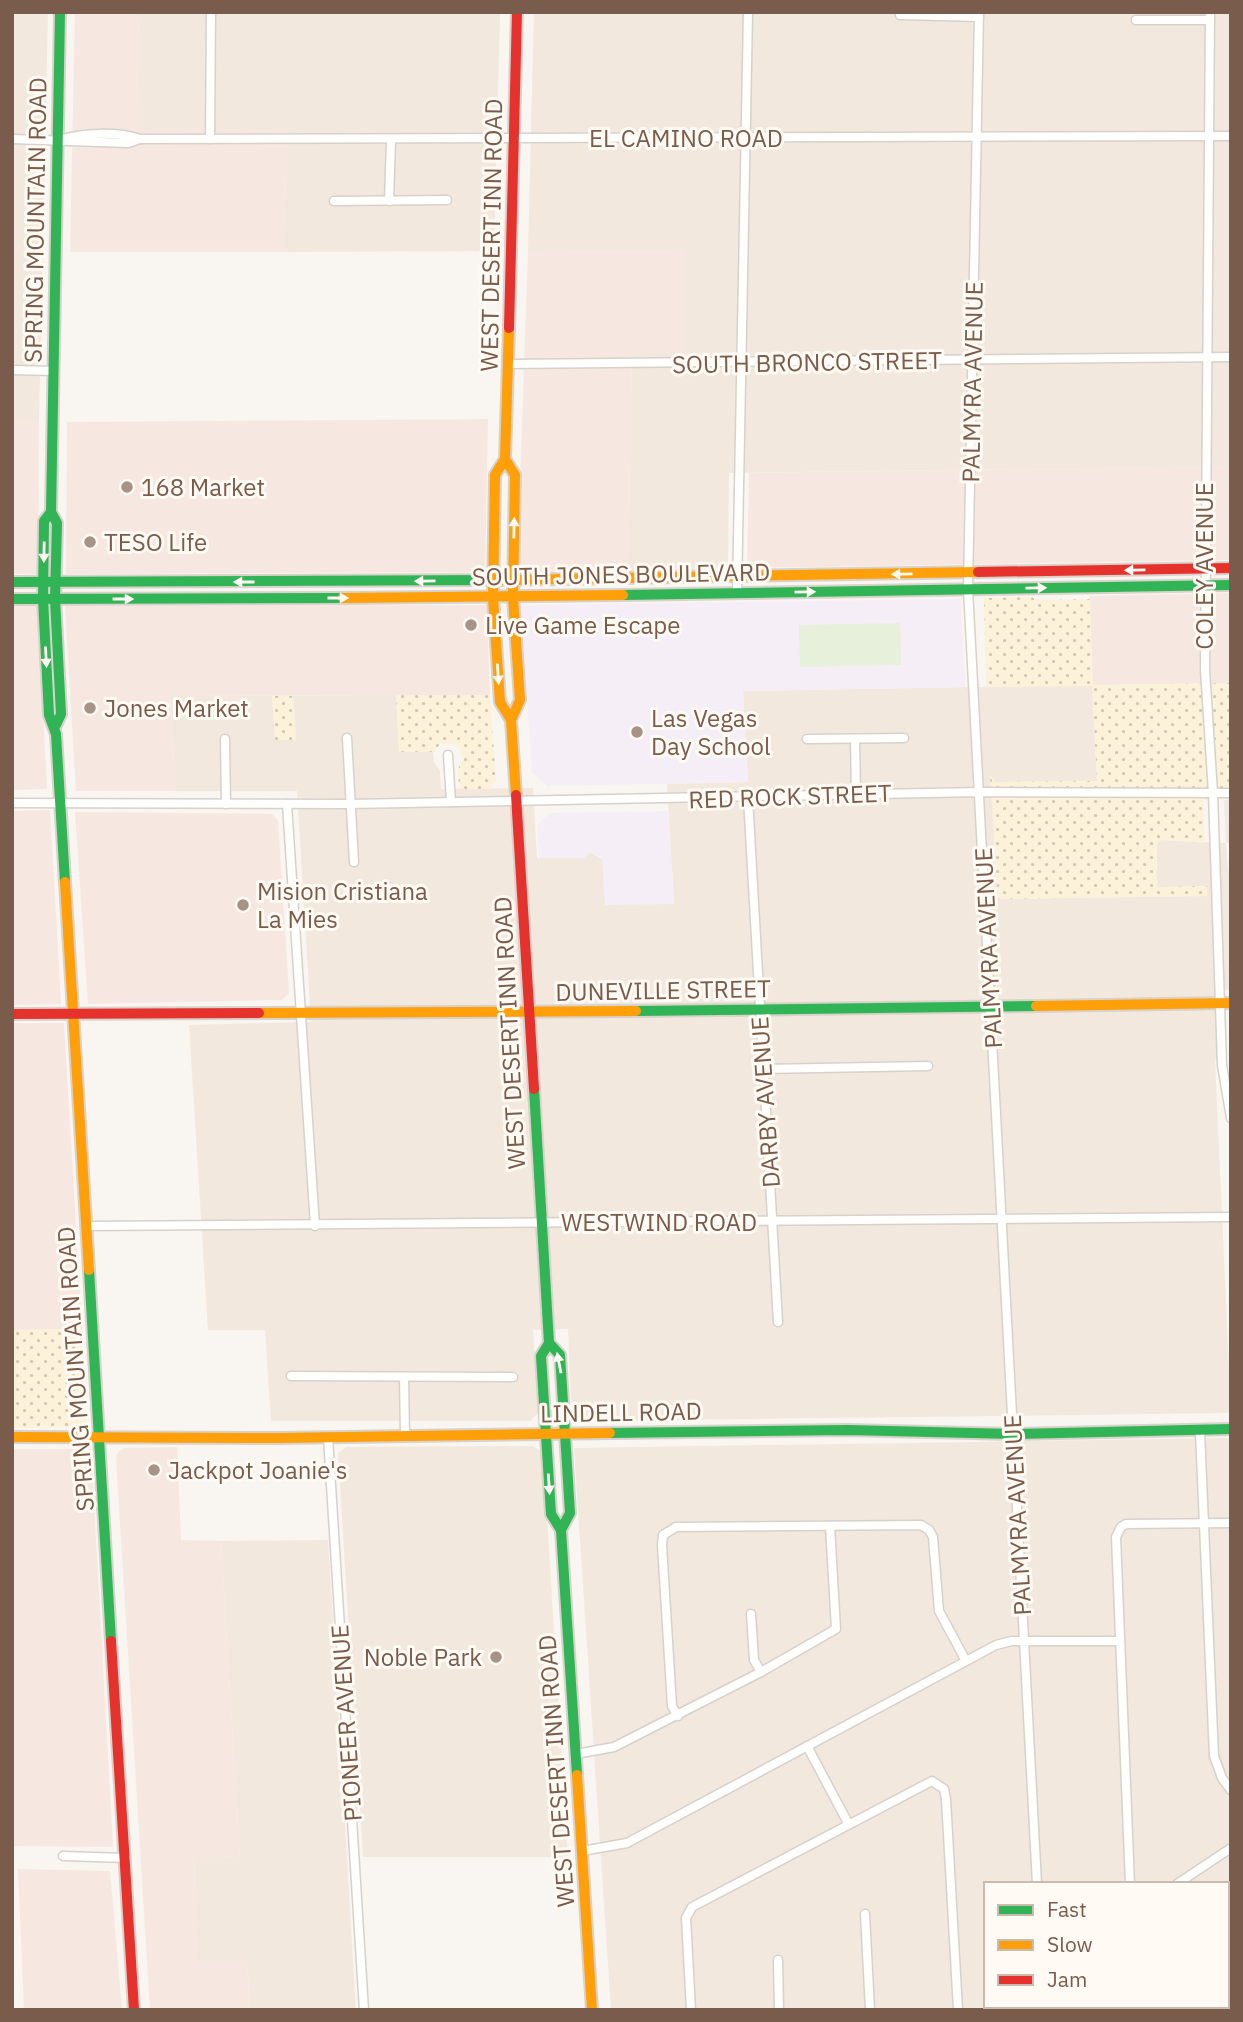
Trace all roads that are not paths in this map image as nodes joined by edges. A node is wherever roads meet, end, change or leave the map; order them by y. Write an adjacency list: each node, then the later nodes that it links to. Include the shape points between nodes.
1 (60, 12): 16 (main road, SPRING MOUNTAIN ROAD)
2 (211, 12): 15 (street)
3 (517, 12): 11 (main road, WEST DESERT INN ROAD)
4 (748, 12): 12 (street)
5 (900, 15): 6 (street)
6 (979, 15): 13 (street, PALMYRA AVENUE)
7 (1210, 16): 8 (street); 9 (street, COLEY AVENUE)
8 (1136, 20)
9 (1208, 136): 10 (street, EL CAMINO ROAD); 13 (street, EL CAMINO ROAD); 21 (street, COLEY AVENUE)
10 (1231, 136)
11 (514, 137): 12 (street, EL CAMINO ROAD); 17 (street, EL CAMINO ROAD); 24 (main road, WEST DESERT INN ROAD)
12 (746, 138): 13 (street, EL CAMINO ROAD); 25 (street)
13 (977, 138): 23 (street, PALMYRA AVENUE)
14 (12, 139): 16 (street, EL CAMINO ROAD)
15 (210, 139): 16 (street, EL CAMINO ROAD, via 76,135); 17 (street, EL CAMINO ROAD)
16 (58, 140): 27 (main road, SPRING MOUNTAIN ROAD)
17 (391, 141): 20 (street)
18 (447, 200): 20 (street)
19 (334, 201): 20 (street)
20 (389, 201)
21 (1205, 357): 22 (street, SOUTH BRONCO STREET); 23 (street, SOUTH BRONCO STREET); 31 (street, COLEY AVENUE)
22 (1231, 357)
23 (971, 360): 25 (street, SOUTH BRONCO STREET); 32 (street, PALMYRA AVENUE)
24 (508, 363): 25 (street, SOUTH BRONCO STREET); 28 (main road, WEST DESERT INN ROAD)
25 (740, 363): 33 (street)
26 (12, 370): 27 (street)
27 (54, 371): 29 (main road, SPRING MOUNTAIN ROAD)
28 (505, 459): 34 (main road, WEST DESERT INN ROAD, via 495,475); 35 (main road, WEST DESERT INN ROAD, one-way to 28, via 515,475)
29 (51, 512): 37 (main road, SPRING MOUNTAIN ROAD, one-way to 37, via 44,521); 38 (main road, SPRING MOUNTAIN ROAD, via 57,523)
30 (1231, 568): 31 (main road, SOUTH JONES BOULEVARD)
31 (1203, 569): 32 (main road, SOUTH JONES BOULEVARD, one-way to 32); 41 (street, COLEY AVENUE)
32 (970, 573): 33 (main road, SOUTH JONES BOULEVARD, one-way to 33); 42 (street, PALMYRA AVENUE)
33 (737, 577): 35 (main road, SOUTH JONES BOULEVARD); 43 (street)
34 (493, 580): 35 (main road, SOUTH JONES BOULEVARD); 39 (main road, SOUTH JONES BOULEVARD, one-way to 39); 44 (main road, WEST DESERT INN ROAD)
35 (513, 580): 45 (main road, WEST DESERT INN ROAD)
36 (12, 582): 37 (main road, SOUTH JONES BOULEVARD)
37 (43, 582): 38 (main road, SOUTH JONES BOULEVARD); 48 (main road, SPRING MOUNTAIN ROAD)
38 (56, 582): 39 (main road, SOUTH JONES BOULEVARD, one-way to 38); 48 (main road, SPRING MOUNTAIN ROAD)
39 (279, 582): 47 (main road)
40 (1231, 584): 41 (main road, SOUTH JONES BOULEVARD)
41 (1203, 585): 42 (main road, SOUTH JONES BOULEVARD, one-way to 41); 57 (street, COLEY AVENUE)
42 (968, 589): 43 (main road, SOUTH JONES BOULEVARD, one-way to 42); 56 (street, PALMYRA AVENUE)
43 (737, 593): 45 (main road, SOUTH JONES BOULEVARD)
44 (493, 597): 45 (main road, SOUTH JONES BOULEVARD); 47 (main road, SOUTH JONES BOULEVARD, one-way to 44); 49 (main road, WEST DESERT INN ROAD, one-way to 49, via 500,702)
45 (513, 597): 49 (main road, WEST DESERT INN ROAD, via 520,700)
46 (12, 598): 48 (main road, SOUTH JONES BOULEVARD)
47 (285, 598): 48 (main road, SOUTH JONES BOULEVARD, one-way to 47)
48 (49, 599): 62 (main road, SPRING MOUNTAIN ROAD, via 61,714 55,725)
49 (511, 720): 61 (main road, WEST DESERT INN ROAD)
50 (347, 738): 67 (street)
51 (904, 738): 54 (street)
52 (225, 739): 65 (street)
53 (807, 739): 54 (street)
54 (855, 739): 59 (street)
55 (448, 755): 63 (street)
56 (979, 792): 57 (street, RED ROCK STREET); 59 (street, RED ROCK STREET); 70 (street, PALMYRA AVENUE)
57 (1213, 793): 58 (street, RED ROCK STREET); 69 (street, COLEY AVENUE)
58 (1231, 793)
59 (856, 794): 60 (street, RED ROCK STREET)
60 (748, 798): 61 (street, RED ROCK STREET); 71 (street, DARBY AVENUE)
61 (517, 801): 63 (street, RED ROCK STREET); 73 (main road, WEST DESERT INN ROAD)
62 (60, 802): 64 (street, RED ROCK STREET); 65 (street, RED ROCK STREET); 75 (main road, SPRING MOUNTAIN ROAD)
63 (451, 802): 67 (street, RED ROCK STREET)
64 (12, 803)
65 (226, 804): 66 (street, RED ROCK STREET)
66 (287, 804): 67 (street, RED ROCK STREET); 72 (street)
67 (350, 804): 68 (street)
68 (354, 862)
69 (1225, 1003): 70 (main road, DUNEVILLE STREET); 78 (street, COLEY AVENUE, via 1222,1065)
70 (992, 1006): 71 (main road, DUNEVILLE STREET); 80 (street, PALMYRA AVENUE)
71 (759, 1010): 73 (main road, DUNEVILLE STREET); 77 (street, DARBY AVENUE)
72 (302, 1012): 73 (main road, DUNEVILLE STREET); 75 (main road, DUNEVILLE STREET); 84 (street)
73 (529, 1012): 81 (main road, WEST DESERT INN ROAD)
74 (12, 1014): 75 (main road, DUNEVILLE STREET)
75 (74, 1014): 83 (main road, SPRING MOUNTAIN ROAD)
76 (928, 1066): 77 (street)
77 (763, 1069): 82 (street, DARBY AVENUE)
78 (1231, 1118)
79 (1231, 1217): 80 (street, WESTWIND ROAD)
80 (1003, 1218): 82 (street, WESTWIND ROAD); 93 (street, PALMYRA AVENUE)
81 (542, 1223): 82 (street, WESTWIND ROAD); 84 (street, WESTWIND ROAD); 86 (main road, WEST DESERT INN ROAD)
82 (774, 1223): 85 (street, DARBY AVENUE)
83 (87, 1226): 84 (street, WESTWIND ROAD); 96 (main road, SPRING MOUNTAIN ROAD)
84 (315, 1226)
85 (778, 1322)
86 (549, 1343): 92 (main road, WEST DESERT INN ROAD, one-way to 86, via 560,1355); 94 (main road, WEST DESERT INN ROAD, via 541,1356)
87 (291, 1376): 88 (street)
88 (404, 1377): 89 (street); 98 (street)
89 (513, 1377)
90 (1231, 1429): 91 (main road, LINDELL ROAD)
91 (1200, 1432): 93 (main road, LINDELL ROAD); 100 (street)
92 (565, 1434): 93 (main road, LINDELL ROAD, via 848,1430); 94 (main road, LINDELL ROAD); 102 (main road, WEST DESERT INN ROAD, via 570,1513)
93 (1013, 1434): 104 (street, PALMYRA AVENUE)
94 (546, 1435): 98 (main road, LINDELL ROAD); 102 (main road, WEST DESERT INN ROAD, one-way to 102, via 551,1514)
95 (12, 1437): 96 (main road, LINDELL ROAD)
96 (100, 1437): 97 (main road, LINDELL ROAD); 116 (main road, SPRING MOUNTAIN ROAD)
97 (328, 1437): 98 (main road, LINDELL ROAD); 123 (street, PIONEER AVENUE)
98 (405, 1437)
99 (1231, 1522): 100 (street)
100 (1204, 1523): 105 (street, via 1121,1527 1116,1538); 111 (street, via 1214,1756)
101 (830, 1526): 106 (street, via 921,1525 929,1530 939,1611); 107 (street, via 836,1629); 108 (street, via 676,1527 666,1532 662,1545 672,1706)
102 (561, 1530): 110 (main road, WEST DESERT INN ROAD)
103 (751, 1614): 107 (street, via 754,1660)
104 (1024, 1641): 105 (street); 106 (street, via 996,1645); 117 (street, PALMYRA AVENUE)
105 (1120, 1641): 118 (street)
106 (966, 1661): 109 (street)
107 (761, 1672): 108 (street)
108 (678, 1716): 110 (street, via 614,1747)
109 (807, 1746): 112 (street); 114 (street, via 627,1843)
110 (576, 1754): 114 (main road, WEST DESERT INN ROAD)
111 (1231, 1790)
112 (848, 1823): 125 (street, via 688,1912); 128 (street, via 922,1784 939,1784 946,1799)
113 (1231, 1849): 119 (street)
114 (582, 1851): 124 (main road, WEST DESERT INN ROAD)
115 (62, 1856): 116 (street)
116 (126, 1858): 122 (main road, SPRING MOUNTAIN ROAD)
117 (1037, 1882)
118 (1130, 1882)
119 (1180, 1882)
120 (865, 1914): 127 (street)
121 (778, 1960): 126 (street)
122 (134, 2010)
123 (364, 2010)
124 (592, 2010)
125 (691, 2010)
126 (779, 2010)
127 (870, 2010)
128 (958, 2010)

